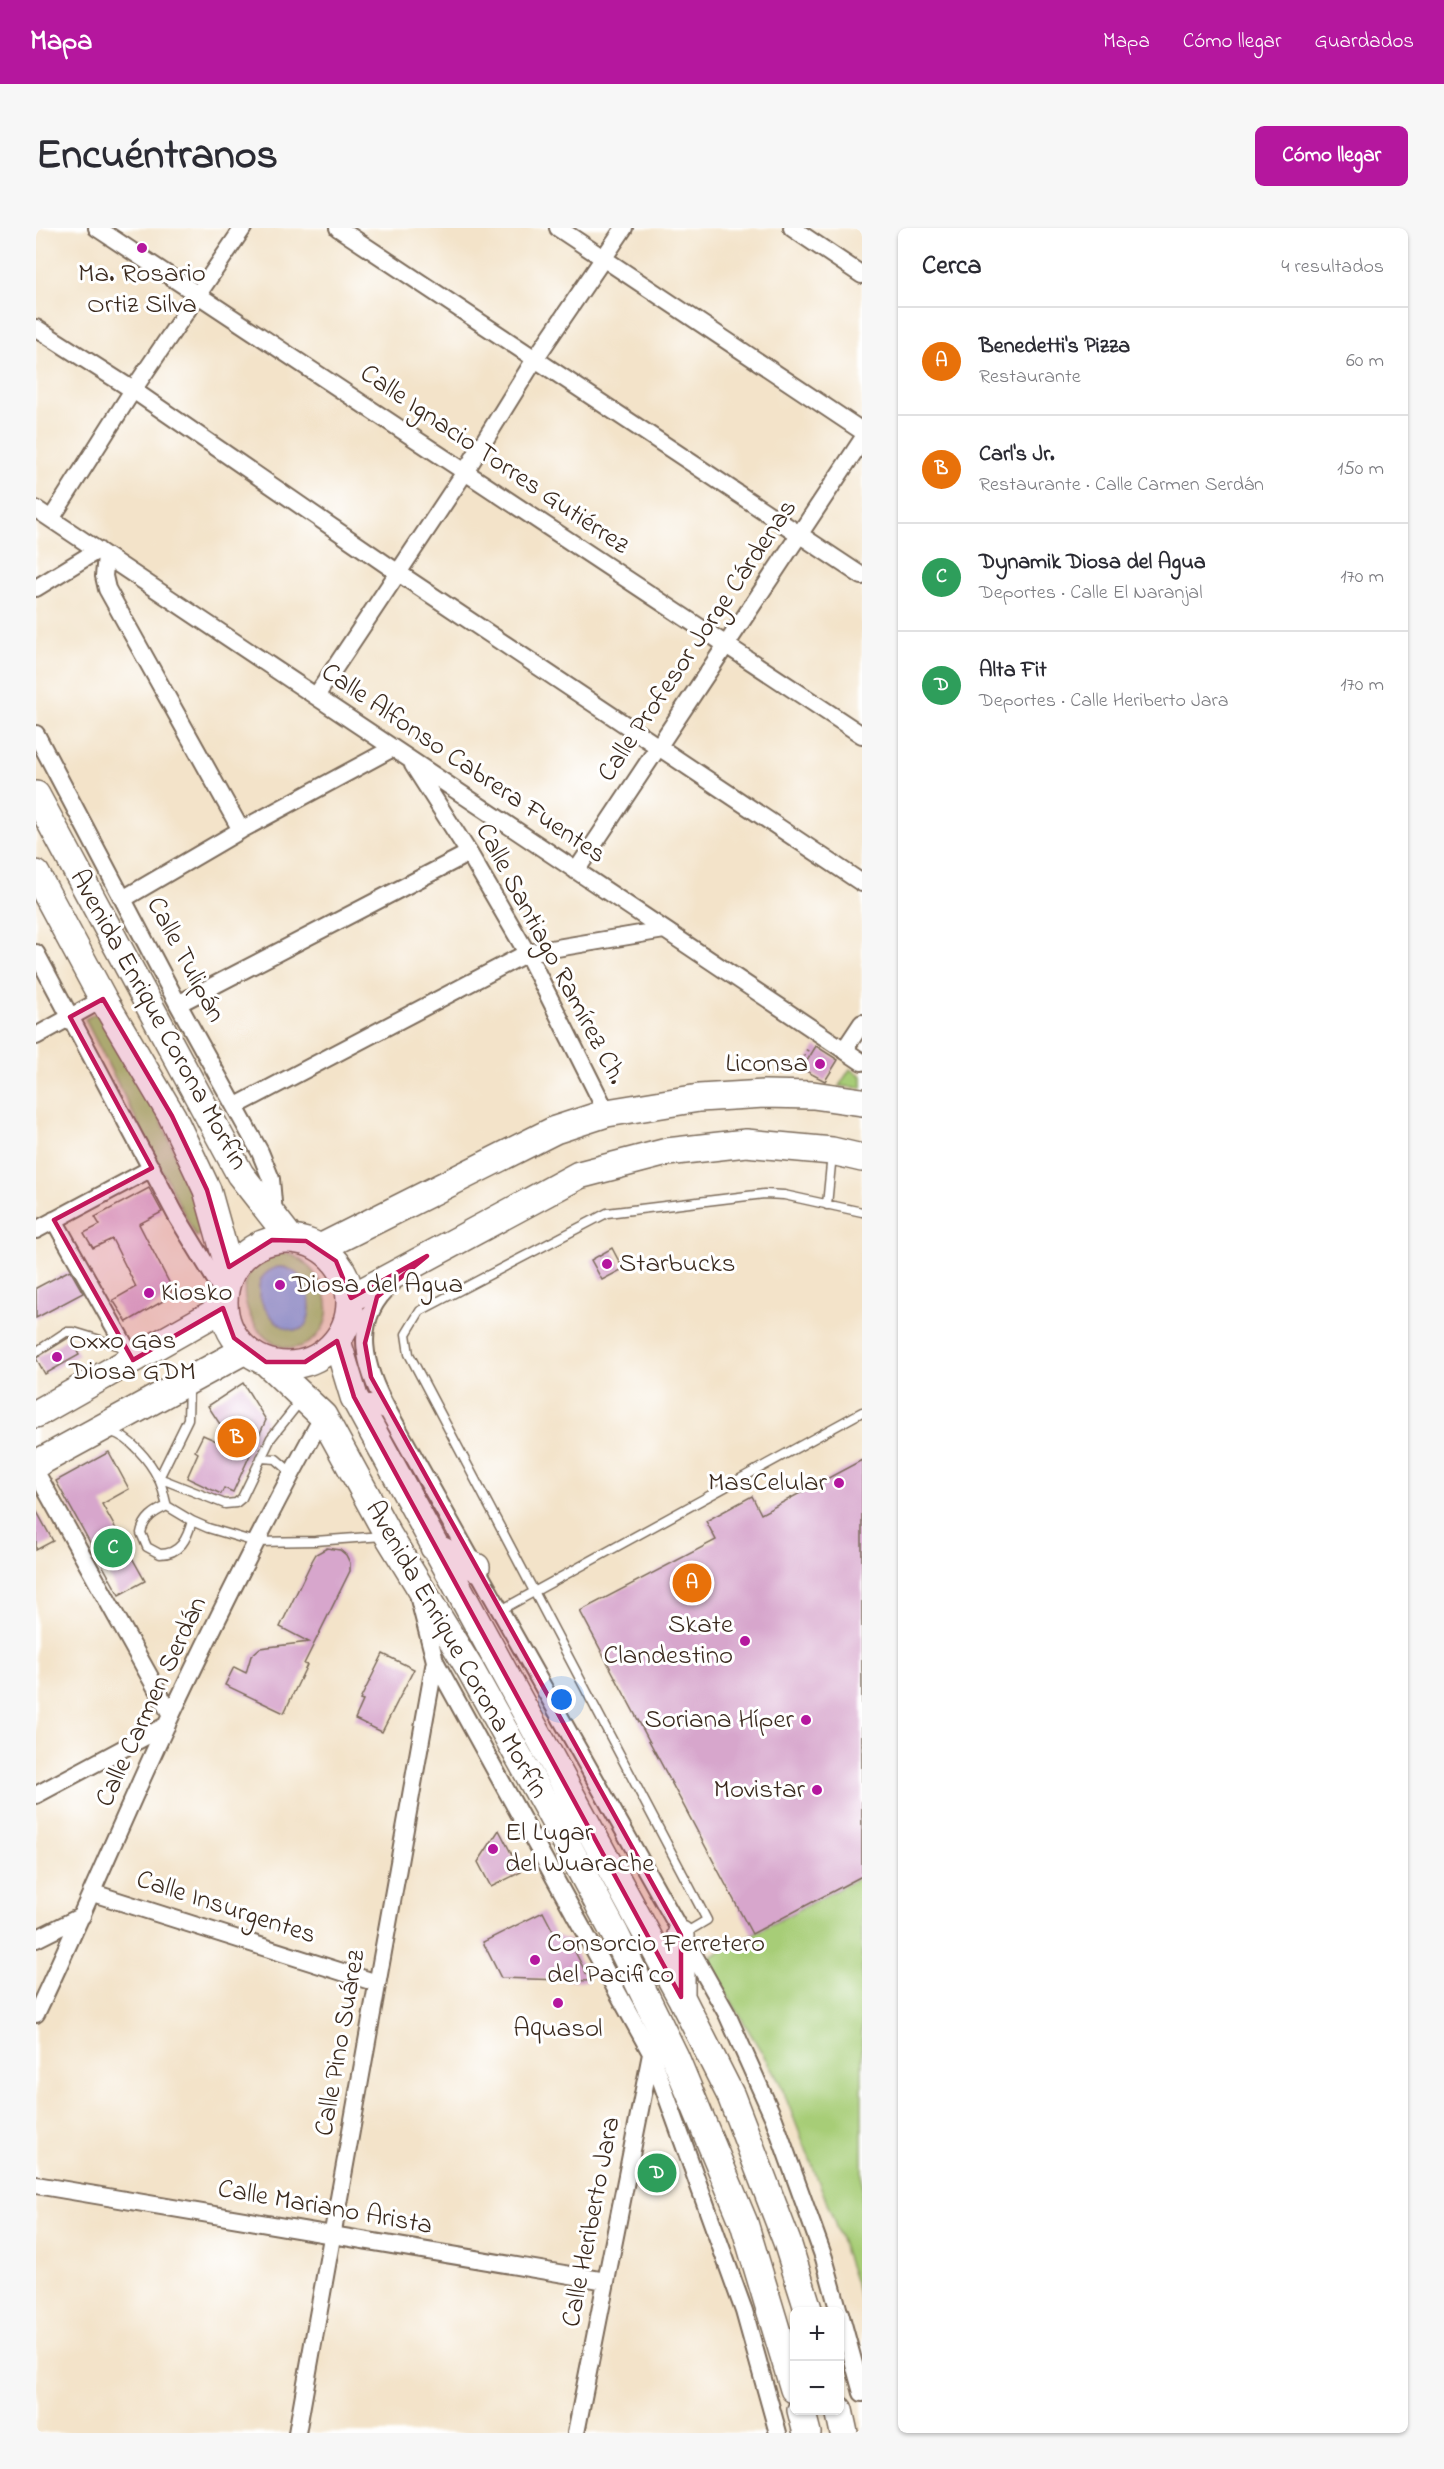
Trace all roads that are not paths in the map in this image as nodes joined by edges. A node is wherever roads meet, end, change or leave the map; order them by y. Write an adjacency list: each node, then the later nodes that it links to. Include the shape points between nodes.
1 (97, 228): 9 (street, Calle Ignacio Torres Gutiérrez)
2 (243, 228): 9 (street)
3 (338, 228): 11 (street)
4 (558, 228): 7 (street)
5 (624, 228): 7 (street)
6 (792, 228): 8 (street)
7 (604, 259): 11 (street); 13 (street)
8 (862, 274)
9 (197, 294): 12 (street); 15 (street, Calle Ignacio Torres Gutiérrez)
10 (36, 328): 12 (street)
11 (535, 359): 15 (street); 18 (street)
12 (133, 390): 17 (street); 20 (street)
13 (862, 431)
14 (862, 440): 18 (street, Calle Profesor Jorge Cárdenas)
15 (465, 472): 20 (street); 23 (street, Calle Ignacio Torres Gutiérrez)
16 (36, 509): 17 (street, Calle Alfonso Cabrera Fuentes)
17 (51, 519): 19 (street, Calle Alfonso Cabrera Fuentes)
18 (800, 534): 21 (street); 23 (street, Calle Profesor Jorge Cárdenas)
19 (102, 553): 22 (street); 24 (street, Calle Alfonso Cabrera Fuentes); 31 (street, via 107,590)
20 (397, 572): 24 (street); 27 (street)
21 (862, 576)
22 (36, 588)
23 (726, 645): 26 (street, Calle Ignacio Torres Gutiérrez); 27 (street, Calle Profesor Jorge Cárdenas)
24 (316, 696): 28 (street, Calle Alfonso Cabrera Fuentes)
25 (36, 734): 36 (street, Calle Tulipán)
26 (862, 735)
27 (659, 747): 33 (street, Calle Profesor Jorge Cárdenas); 35 (street)
28 (393, 748): 29 (street, Calle Alfonso Cabrera Fuentes); 31 (street)
29 (409, 759): 32 (street, Calle Santiago Ramírez Ch.); 33 (street, Calle Alfonso Cabrera Fuentes)
30 (36, 795): 55 (main road, Avenida Enrique Corona Morfín, via 240,1174)
31 (241, 830): 36 (street)
32 (469, 853): 39 (street, Calle Santiago Ramírez Ch.); 41 (street)
33 (576, 871): 37 (street, Calle Alfonso Cabrera Fuentes)
34 (36, 874): 40 (main road, Avenida Enrique Corona Morfín)
35 (862, 883)
36 (123, 899): 41 (street, Calle Tulipán)
37 (664, 930): 39 (street); 45 (street, Calle Alfonso Cabrera Fuentes)
38 (36, 952): 42 (street, Avenida Enrique Corona Morfín)
39 (527, 954): 48 (street); 49 (street, Calle Santiago Ramírez Ch.)
40 (103, 999): 42 (street); 61 (main road, Avenida Enrique Corona Morfín, via 172,1116 207,1190)
41 (178, 1004): 48 (street, Calle Tulipán)
42 (70, 1017): 44 (street); 52 (street, Avenida Enrique Corona Morfín)
43 (862, 1023): 45 (street)
44 (36, 1036)
45 (844, 1050): 46 (street, Calle Alfonso Cabrera Fuentes)
46 (862, 1062)
47 (862, 1102): 49 (main road, via 783,1094 699,1098)
48 (236, 1106): 55 (street, Calle Tulipán, via 271,1179)
49 (607, 1113): 59 (main road, via 555,1130)
50 (832, 1151): 51 (main road); 53 (lane); 60 (main road, via 746,1143 668,1152 579,1174)
51 (862, 1158)
52 (152, 1168): 56 (street); 61 (street, Avenida Enrique Corona Morfín, via 176,1215)
53 (827, 1205): 54 (lane); 87 (lane, via 764,1194 607,1213 420,1311 406,1335 409,1354)
54 (862, 1212)
55 (274, 1215): 58 (main road, Avenida Enrique Corona Morfín)
56 (54, 1220): 57 (street); 65 (street)
57 (36, 1230)
58 (290, 1238): 59 (main road); 61 (main road, via 272,1240 241,1258)
59 (320, 1248): 62 (main road, via 336,1261)
60 (427, 1256): 62 (main road); 70 (street, via 378,1297 369,1316 366,1360)
61 (225, 1291): 65 (main road); 66 (main road, Avenida Enrique Corona Morfín, via 227,1324 234,1338)
62 (351, 1298): 63 (main road, via 347,1320)
63 (337, 1341): 66 (main road, via 323,1354 305,1362 286,1365); 69 (main road, Avenida Enrique Corona Morfín)
64 (36, 1352): 65 (lane, via 66,1332 74,1332)
65 (129, 1354): 72 (main road)
66 (256, 1356): 67 (main road); 68 (main road, Avenida Enrique Corona Morfín)
67 (190, 1380): 74 (main road); 79 (lane, via 188,1419)
68 (304, 1396): 73 (main road, Avenida Enrique Corona Morfín); 75 (lane, via 271,1437)
69 (354, 1397): 70 (street); 84 (main road, Avenida Enrique Corona Morfín)
70 (388, 1411): 85 (street)
71 (862, 1412): 87 (lane)
72 (36, 1414)
73 (323, 1416): 78 (street, Calle Carmen Serdán); 82 (main road, Avenida Enrique Corona Morfín)
74 (98, 1430): 76 (main road); 79 (lane, via 121,1434)
75 (261, 1458): 78 (lane, via 276,1459); 79 (lane, via 236,1503 225,1504)
76 (36, 1464)
77 (36, 1472): 90 (street)
78 (291, 1473): 83 (street, Calle Carmen Serdán)
79 (159, 1478): 80 (lane)
80 (167, 1506): 81 (lane); 81 (lane, via 153,1513 143,1526 143,1540 153,1551 174,1552 188,1537)
81 (192, 1521): 83 (lane)
82 (388, 1535): 83 (lane); 86 (main road, Avenida Enrique Corona Morfín)
83 (255, 1542): 90 (street, Calle Carmen Serdán)
84 (434, 1547): 85 (main road); 97 (main road, Avenida Enrique Corona Morfín)
85 (476, 1568): 88 (street)
86 (415, 1581): 89 (street); 99 (main road, Avenida Enrique Corona Morfín, via 549,1811)
87 (535, 1593): 88 (lane); 94 (lane, via 707,1920)
88 (501, 1610): 94 (street)
89 (435, 1661): 96 (street, Calle Pino Suárez); 100 (street)
90 (169, 1720): 91 (street); 92 (street, Calle Carmen Serdán)
91 (36, 1795)
92 (93, 1893): 93 (street, Calle Carmen Serdán); 96 (street, Calle Insurgentes)
93 (82, 1916): 95 (street); 98 (street, Calle Carmen Serdán)
94 (681, 1935): 97 (main road); 105 (street, via 727,2014 774,2119)
95 (36, 1938)
96 (377, 1983): 102 (street, Calle Pino Suárez)
97 (681, 1996): 104 (main road, Avenida Enrique Corona Morfín, via 731,2096)
98 (36, 2013)
99 (657, 2021): 100 (street, Calle Heriberto Jara); 107 (main road, Avenida Enrique Corona Morfín, via 744,2223)
100 (651, 2053): 103 (street, Calle Heriberto Jara); 113 (street, via 744,2311)
101 (36, 2185): 102 (street, Calle Mariano Arista)
102 (332, 2235): 103 (street, Calle Mariano Arista); 111 (street, Calle Pino Suárez)
103 (606, 2281): 112 (street, Calle Heriberto Jara)
104 (807, 2307)
105 (838, 2307)
106 (844, 2330): 108 (street)
107 (790, 2373)
108 (862, 2393)
109 (802, 2415): 114 (main road)
110 (840, 2415): 115 (main road)
111 (297, 2433)
112 (576, 2433)
113 (778, 2433)
114 (807, 2433)
115 (844, 2433)

